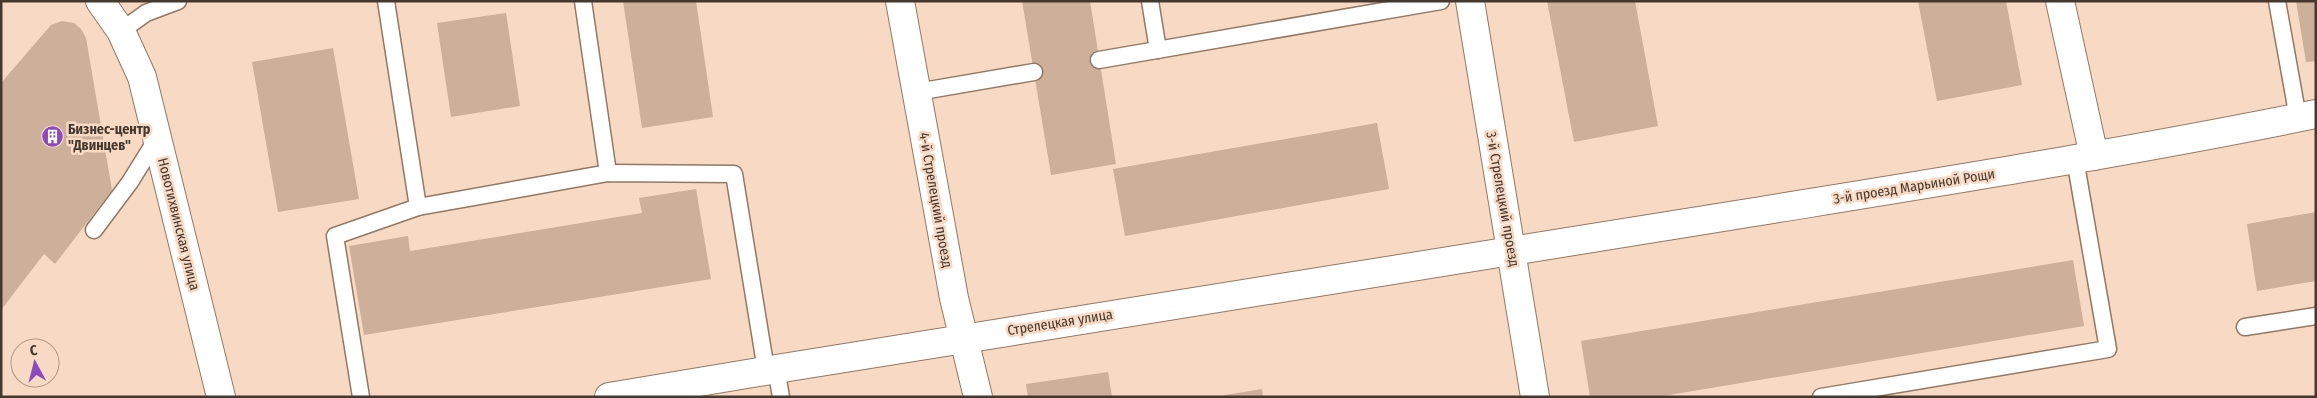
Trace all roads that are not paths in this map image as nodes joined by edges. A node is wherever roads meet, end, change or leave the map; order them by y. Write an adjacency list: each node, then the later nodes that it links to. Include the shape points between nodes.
1 (100, 1): 11 (street, Новотихвинская улица)
2 (178, 1): 11 (lane, via 146,13)
3 (386, 1): 20 (lane)
4 (583, 1): 19 (lane)
5 (900, 1): 15 (street, 4-й Стрелецкий проезд)
6 (1150, 1): 12 (lane)
7 (1441, 1): 12 (lane)
8 (1470, 1): 22 (street, 3-й Стрелецкий проезд)
9 (2060, 1): 18 (street)
10 (2277, 1): 16 (lane)
11 (121, 31): 17 (street, Новотихвинская улица, via 142,77)
12 (1158, 50): 13 (lane)
13 (1099, 60)
14 (1034, 72): 15 (lane)
15 (917, 92): 25 (street, 4-й Стрелецкий проезд, via 954,298)
16 (2307, 116): 18 (street, 3-й проезд Марьиной Рощи)
17 (158, 137): 21 (lane); 27 (street, Новотихвинская улица)
18 (2085, 158): 22 (street, 3-й проезд Марьиной Рощи); 33 (lane, via 2108,349)
19 (608, 172): 20 (lane); 26 (lane, via 734,174)
20 (418, 207): 28 (lane, via 335,236)
21 (94, 230)
22 (1512, 252): 25 (street, Стрелецкая улица); 32 (street, 3-й Стрелецкий проезд)
23 (2316, 316): 24 (lane)
24 (2245, 328)
25 (965, 337): 26 (street, Стрелецкая улица); 31 (street, 4-й Стрелецкий проезд)
26 (771, 369): 29 (street, Стрелецкая улица); 30 (lane)
27 (221, 397)
28 (361, 397)
29 (609, 397)
30 (781, 397)
31 (978, 397)
32 (1535, 397)
33 (1821, 397)

